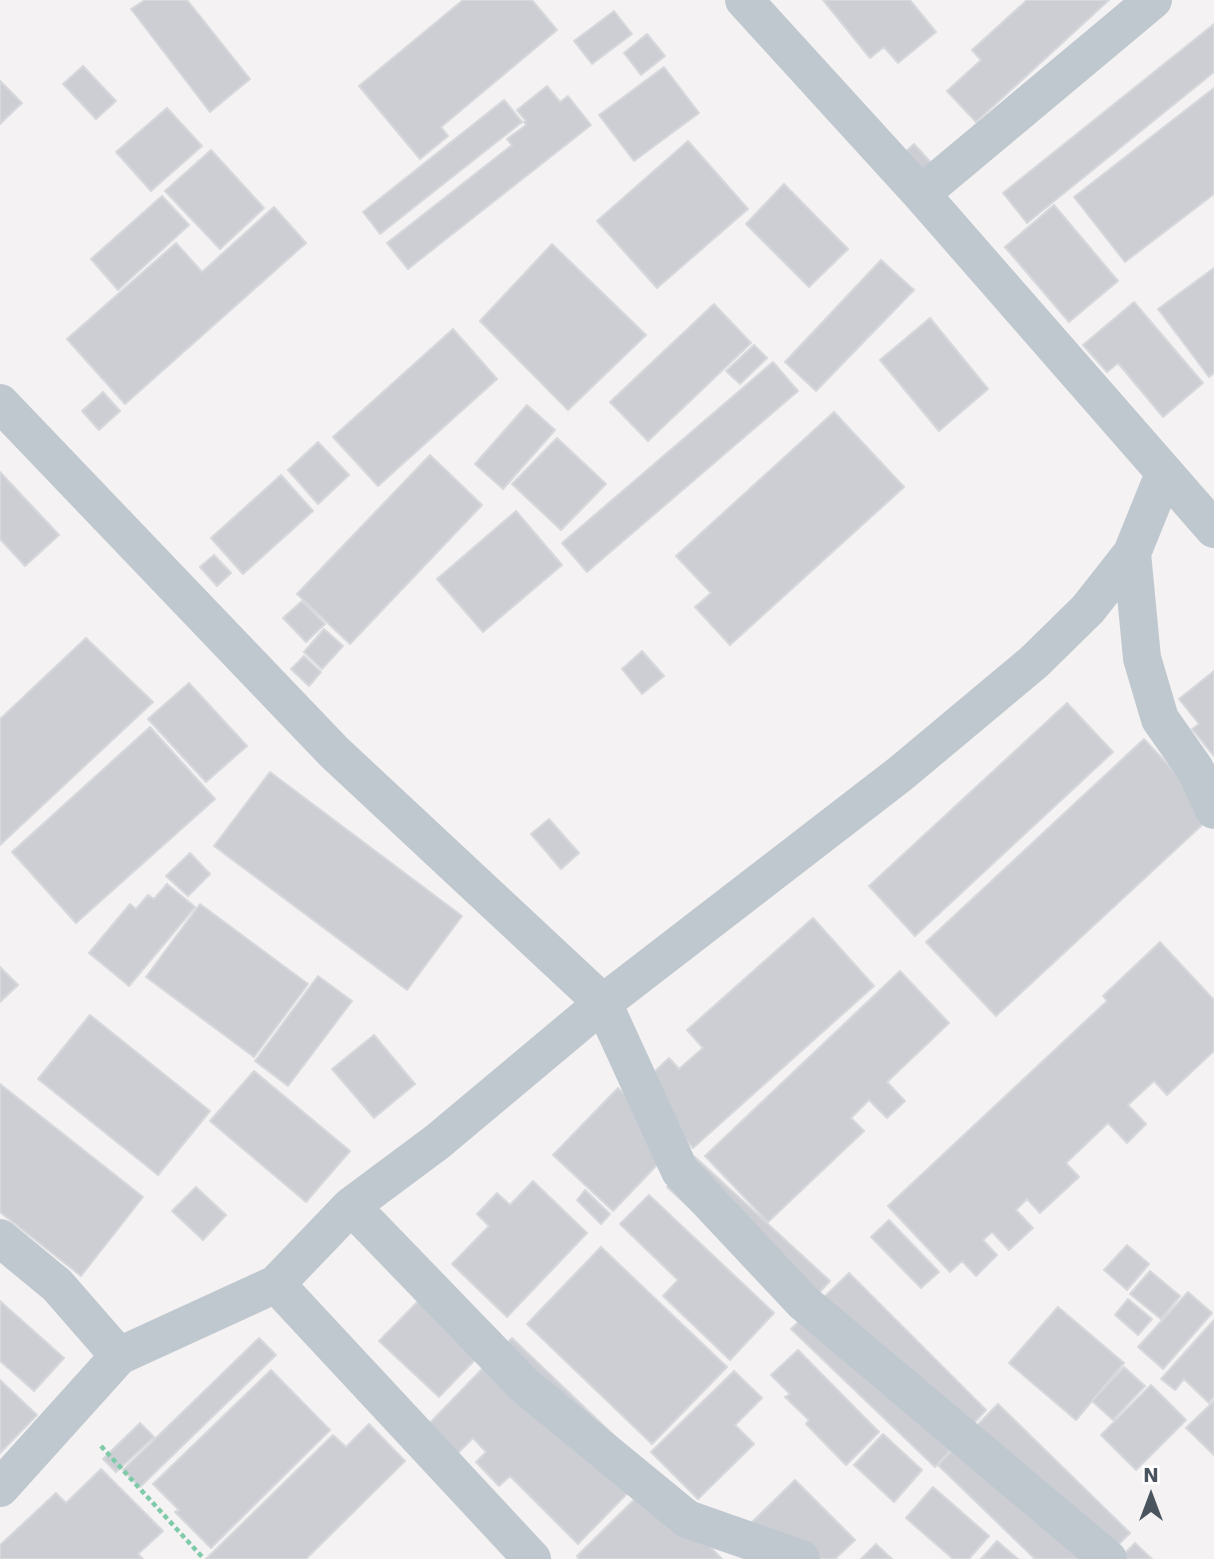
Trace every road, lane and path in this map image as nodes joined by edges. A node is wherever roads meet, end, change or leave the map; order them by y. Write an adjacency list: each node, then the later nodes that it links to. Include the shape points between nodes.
1 (744, 0): 3 (street)
2 (1153, 0): 3 (street)
3 (921, 194): 5 (street)
4 (0, 403): 9 (street, via 334,751)
5 (1164, 474): 6 (street); 7 (street)
6 (1214, 529)
7 (1132, 553): 8 (street, via 1142,658 1160,719 1195,769); 9 (street, via 1088,609 1034,662 900,774)
8 (1214, 810)
9 (603, 1003): 10 (street, via 437,1142); 19 (street, via 680,1171 803,1302)
10 (351, 1206): 12 (street); 18 (street, via 525,1386 687,1520)
11 (0, 1238): 13 (street, via 57,1285)
12 (276, 1284): 13 (street); 17 (street)
13 (119, 1356): 14 (street)
14 (69, 1412): 15 (street); 16 (path)
15 (0, 1488)
16 (204, 1559)
17 (532, 1559)
18 (801, 1559)
19 (1108, 1559)

